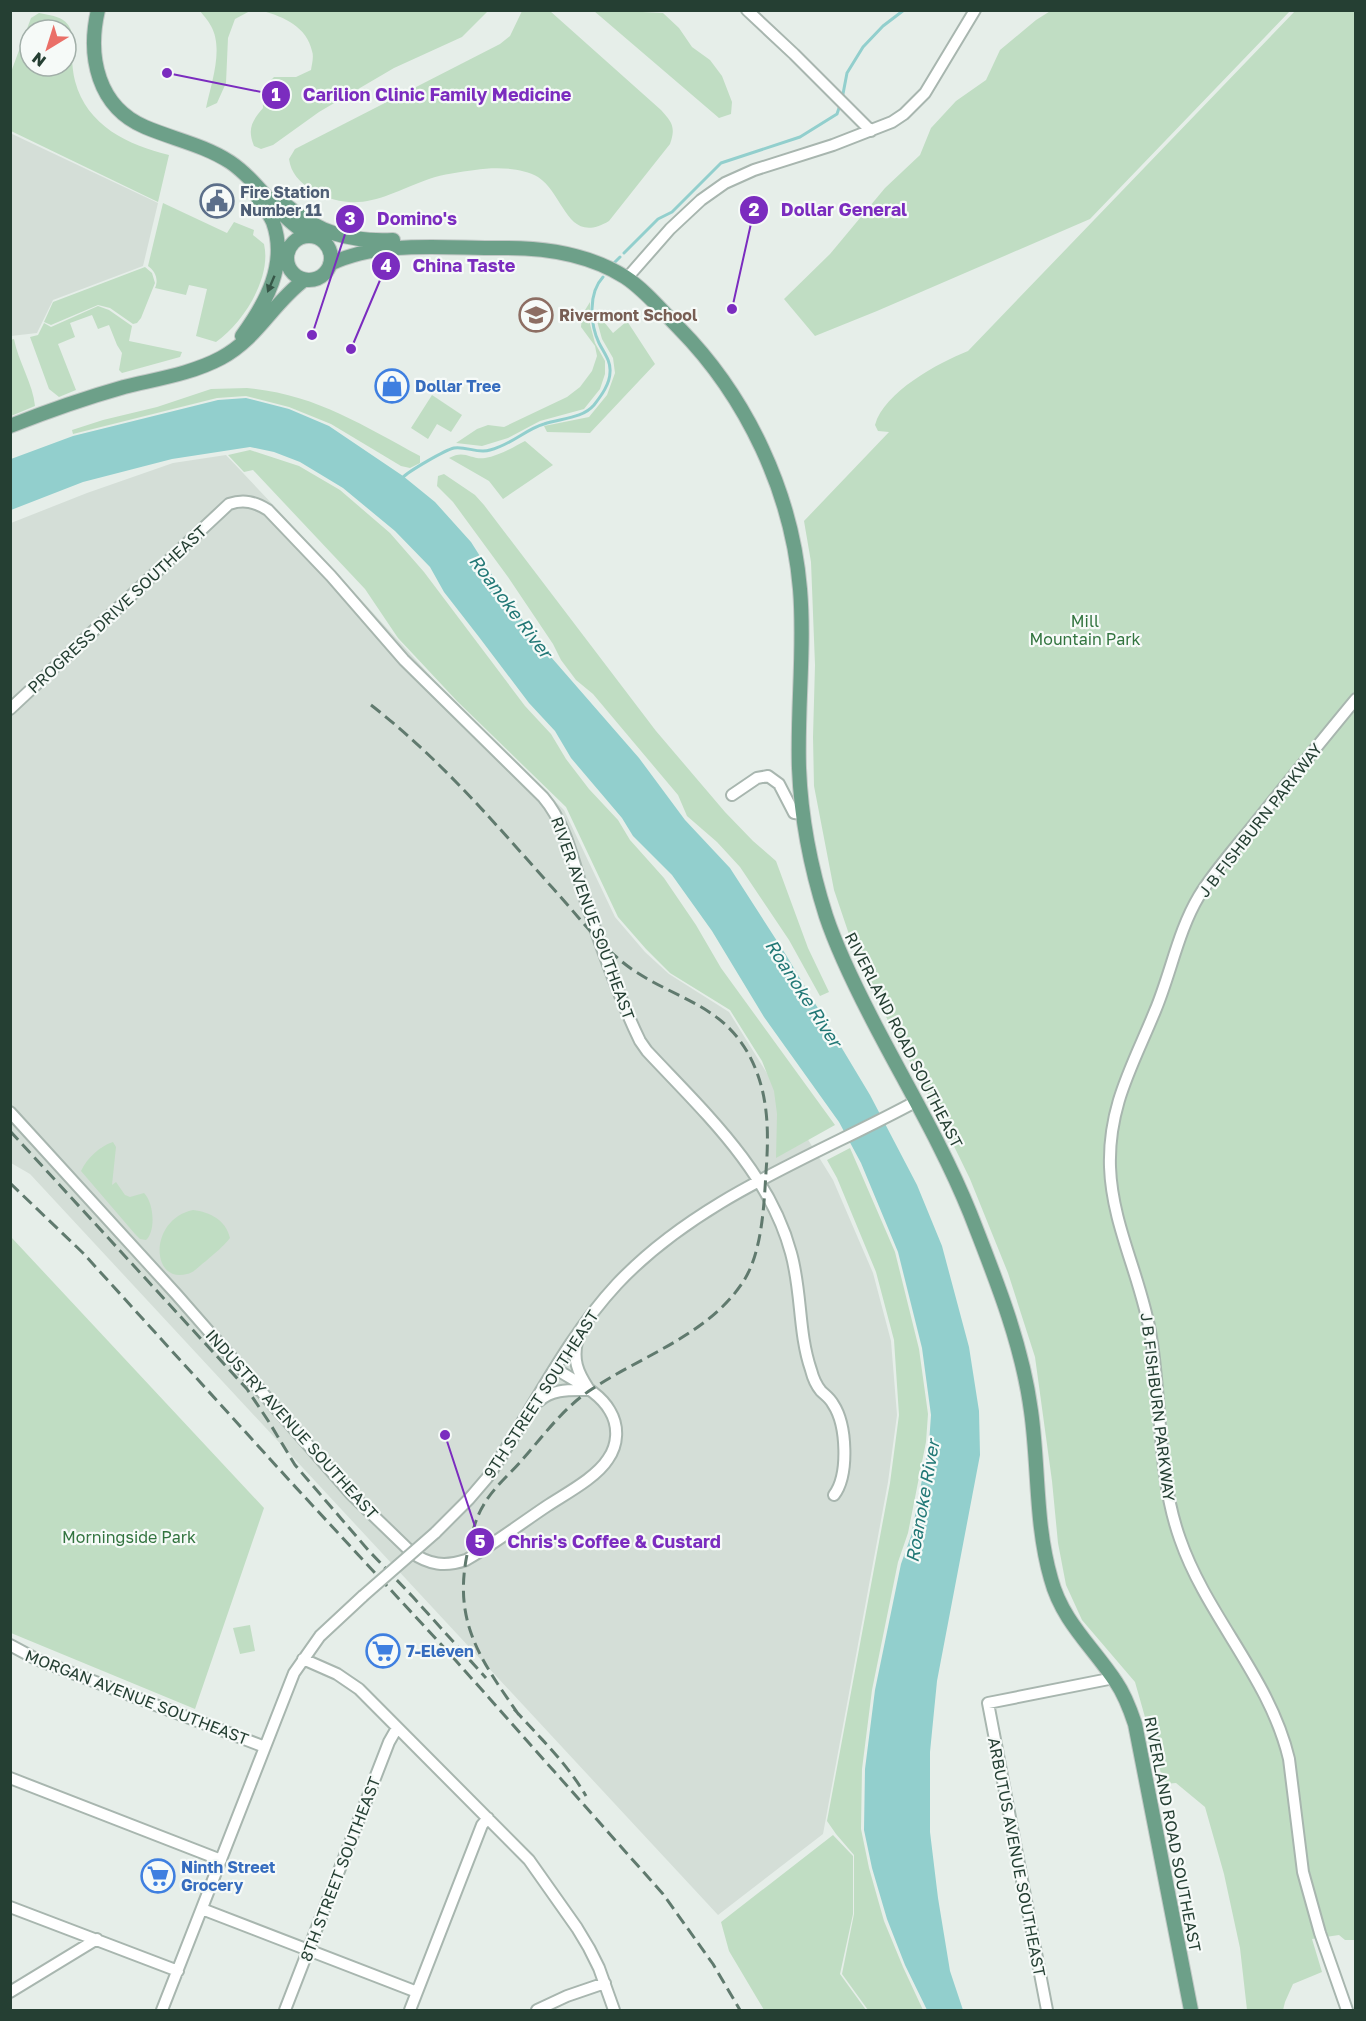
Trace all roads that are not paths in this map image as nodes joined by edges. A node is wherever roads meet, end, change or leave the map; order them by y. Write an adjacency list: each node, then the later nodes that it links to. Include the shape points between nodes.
1 (747, 10): 4 (street)
2 (975, 10): 4 (street, via 925,93 904,114)
3 (94, 11): 5 (main road, RIVERLAND ROAD SOUTHEAST, via 95,65 111,102 146,128)
4 (871, 130): 14 (street, via 725,183 670,229)
5 (230, 162): 6 (main road, RIVERLAND ROAD SOUTHEAST); 10 (main road, via 250,171 286,205 332,234 377,241 404,240)
6 (242, 173): 7 (main road, RIVERLAND ROAD SOUTHEAST); 17 (main road, one-way to 17, via 273,222 279,255 274,281 252,323)
7 (275, 206): 8 (main road, RIVERLAND ROAD SOUTHEAST, via 300,229); 9 (main road, RIVERLAND ROAD SOUTHEAST)
8 (319, 239): 9 (main road, via 306,237); 11 (main road, RIVERLAND ROAD SOUTHEAST, via 342,246); 12 (main road, via 330,251)
9 (291, 246): 13 (main road, via 287,255)
10 (431, 248): 11 (main road, RIVERLAND ROAD SOUTHEAST); 14 (main road, RIVERLAND ROAD SOUTHEAST, via 550,250 595,263)
11 (378, 249): 12 (main road, RIVERLAND ROAD SOUTHEAST)
12 (330, 264): 15 (main road, via 318,278)
13 (290, 269): 15 (main road); 16 (main road)
14 (627, 278): 23 (main road, RIVERLAND ROAD SOUTHEAST, via 696,345 723,381 756,438 781,500 800,588 799,767)
15 (304, 279): 16 (main road)
16 (276, 306): 17 (main road, via 246,341)
17 (230, 352): 18 (main road, via 188,371 93,396)
18 (10, 426)
19 (223, 509): 21 (street, PROGRESS DRIVE SOUTHEAST); 26 (street, RIVER AVENUE SOUTHEAST, via 244,501 268,510 404,660 547,801 561,826 606,959 640,1041 739,1151)
20 (1356, 699): 55 (street, J B FISHBURN PARKWAY, via 1199,897 1127,1075 1114,1118 1110,1159 1117,1215 1150,1328 1171,1510 1194,1573 1268,1701 1284,1740 1303,1872)
21 (10, 709)
22 (732, 795): 23 (street, via 757,778 768,776 779,784 794,813)
23 (803, 814): 24 (main road, RIVERLAND ROAD SOUTHEAST, via 816,879 836,946)
24 (915, 1102): 26 (street, 9TH STREET SOUTHEAST); 34 (main road, RIVERLAND ROAD SOUTHEAST, via 966,1205 1020,1354 1032,1414 1039,1518 1055,1593 1072,1624)
25 (10, 1112): 29 (street, INDUSTRY AVENUE SOUTHEAST, via 351,1494 420,1559 442,1565 466,1560 602,1467 614,1449 616,1431 611,1412)
26 (759, 1181): 27 (street, 9TH STREET SOUTHEAST, via 663,1240 615,1286); 31 (street, RIVER AVENUE SOUTHEAST, via 792,1256 800,1321 815,1383 834,1405 842,1428 843,1477)
27 (578, 1335): 28 (street, 9TH STREET SOUTHEAST); 29 (street, via 574,1355)
28 (556, 1369): 29 (street, INDUSTRY AVENUE SOUTHEAST); 30 (street, 9TH STREET SOUTHEAST)
29 (589, 1390): 30 (street, via 549,1394)
30 (528, 1412): 33 (street, 9TH STREET SOUTHEAST, bridge, via 487,1478 469,1499 320,1636)
31 (834, 1495)
32 (10, 1646): 36 (street, MORGAN AVENUE SOUTHEAST)
33 (303, 1659): 35 (street, via 348,1681); 36 (street, 9TH STREET SOUTHEAST, via 285,1693)
34 (1114, 1678): 53 (street, ARBUTUS AVENUE SOUTHEAST, via 988,1702); 54 (main road, RIVERLAND ROAD SOUTHEAST, via 1135,1724)
35 (397, 1728): 38 (street); 43 (street, 8TH STREET SOUTHEAST)
36 (265, 1747): 39 (street, 9TH STREET SOUTHEAST)
37 (10, 1778): 39 (street)
38 (488, 1818): 45 (street, via 529,1860 577,1928); 47 (street)
39 (221, 1860): 41 (street, 9TH STREET SOUTHEAST)
40 (10, 1907): 42 (street)
41 (202, 1909): 43 (street); 44 (street, 9TH STREET SOUTHEAST)
42 (97, 1939): 44 (street); 46 (street)
43 (308, 1950): 47 (street); 49 (street, 8TH STREET SOUTHEAST)
44 (178, 1971): 48 (street, 9TH STREET SOUTHEAST)
45 (605, 1983): 51 (street); 52 (street)
46 (10, 1992)
47 (417, 1992): 50 (street)
48 (162, 2010)
49 (285, 2010)
50 (410, 2010)
51 (537, 2010)
52 (614, 2010)
53 (1047, 2010)
54 (1191, 2010)
55 (1347, 2010)

